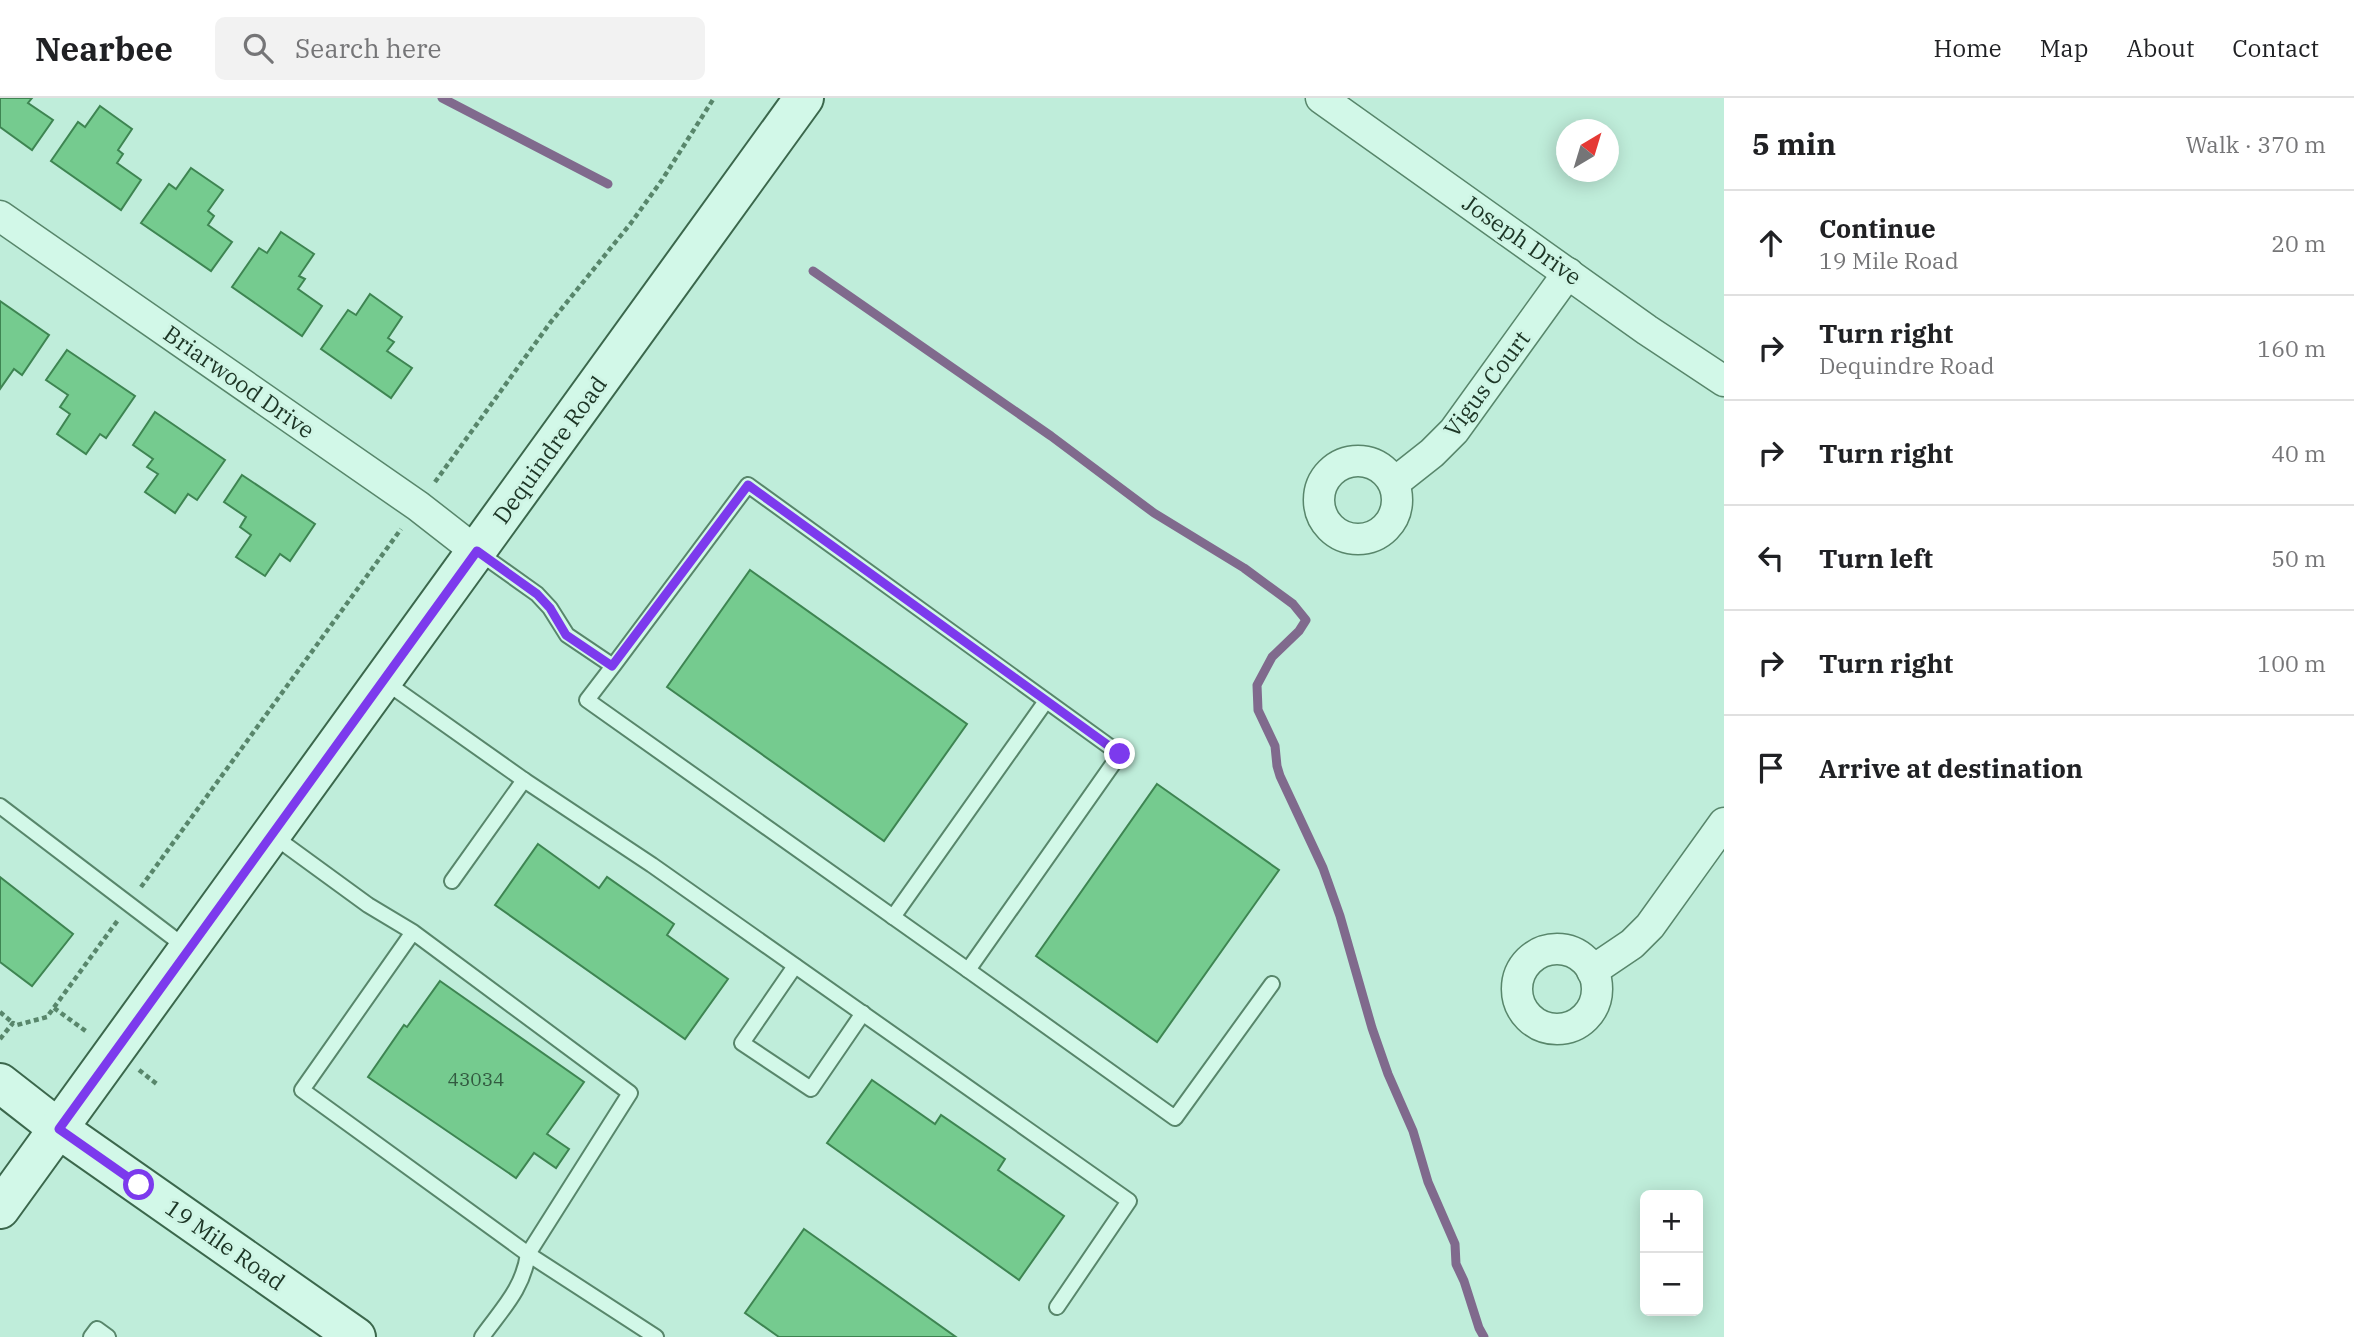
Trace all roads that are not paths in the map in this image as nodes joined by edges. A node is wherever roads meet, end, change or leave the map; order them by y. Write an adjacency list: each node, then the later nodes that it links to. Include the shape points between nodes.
1 (804, 98): 7 (main road, Dequindre Road)
2 (1321, 98): 4 (street, Joseph Drive)
3 (0, 216): 7 (street, Briarwood Drive)
4 (1568, 273): 5 (street, Joseph Drive); 6 (street, Vigus Court, via 1454,431)
5 (1724, 381)
6 (1394, 482)
7 (477, 551): 8 (lane, via 537,594 566,635); 9 (main road, Dequindre Road)
8 (612, 666): 10 (lane, via 748,485); 16 (lane, via 587,700)
9 (383, 680): 11 (lane); 14 (main road, Dequindre Road)
10 (1046, 701): 16 (lane); 20 (lane, via 1120,754)
11 (524, 780): 15 (lane); 19 (lane)
12 (0, 806): 18 (lane)
13 (1724, 823): 21 (street, via 1650,926)
14 (271, 835): 17 (lane); 18 (main road, Dequindre Road)
15 (452, 881)
16 (893, 917): 20 (lane)
17 (413, 932): 27 (lane, via 630,1093); 27 (lane, via 302,1090)
18 (188, 949): 25 (main road, Dequindre Road)
19 (795, 965): 23 (lane); 23 (lane, via 742,1043 811,1089)
20 (968, 970): 22 (lane, via 1175,1118)
21 (1592, 971)
22 (1272, 984)
23 (863, 1013): 28 (lane, via 1129,1201)
24 (0, 1083): 25 (main road, 19 Mile Road)
25 (59, 1129): 26 (main road, Dequindre Road); 31 (main road, 19 Mile Road)
26 (0, 1209)
27 (527, 1254): 32 (lane, via 517,1290); 33 (lane)
28 (1056, 1307)
29 (91, 1337): 30 (lane, via 97,1329)
30 (108, 1337)
31 (356, 1337)
32 (482, 1337)
33 (656, 1337)

